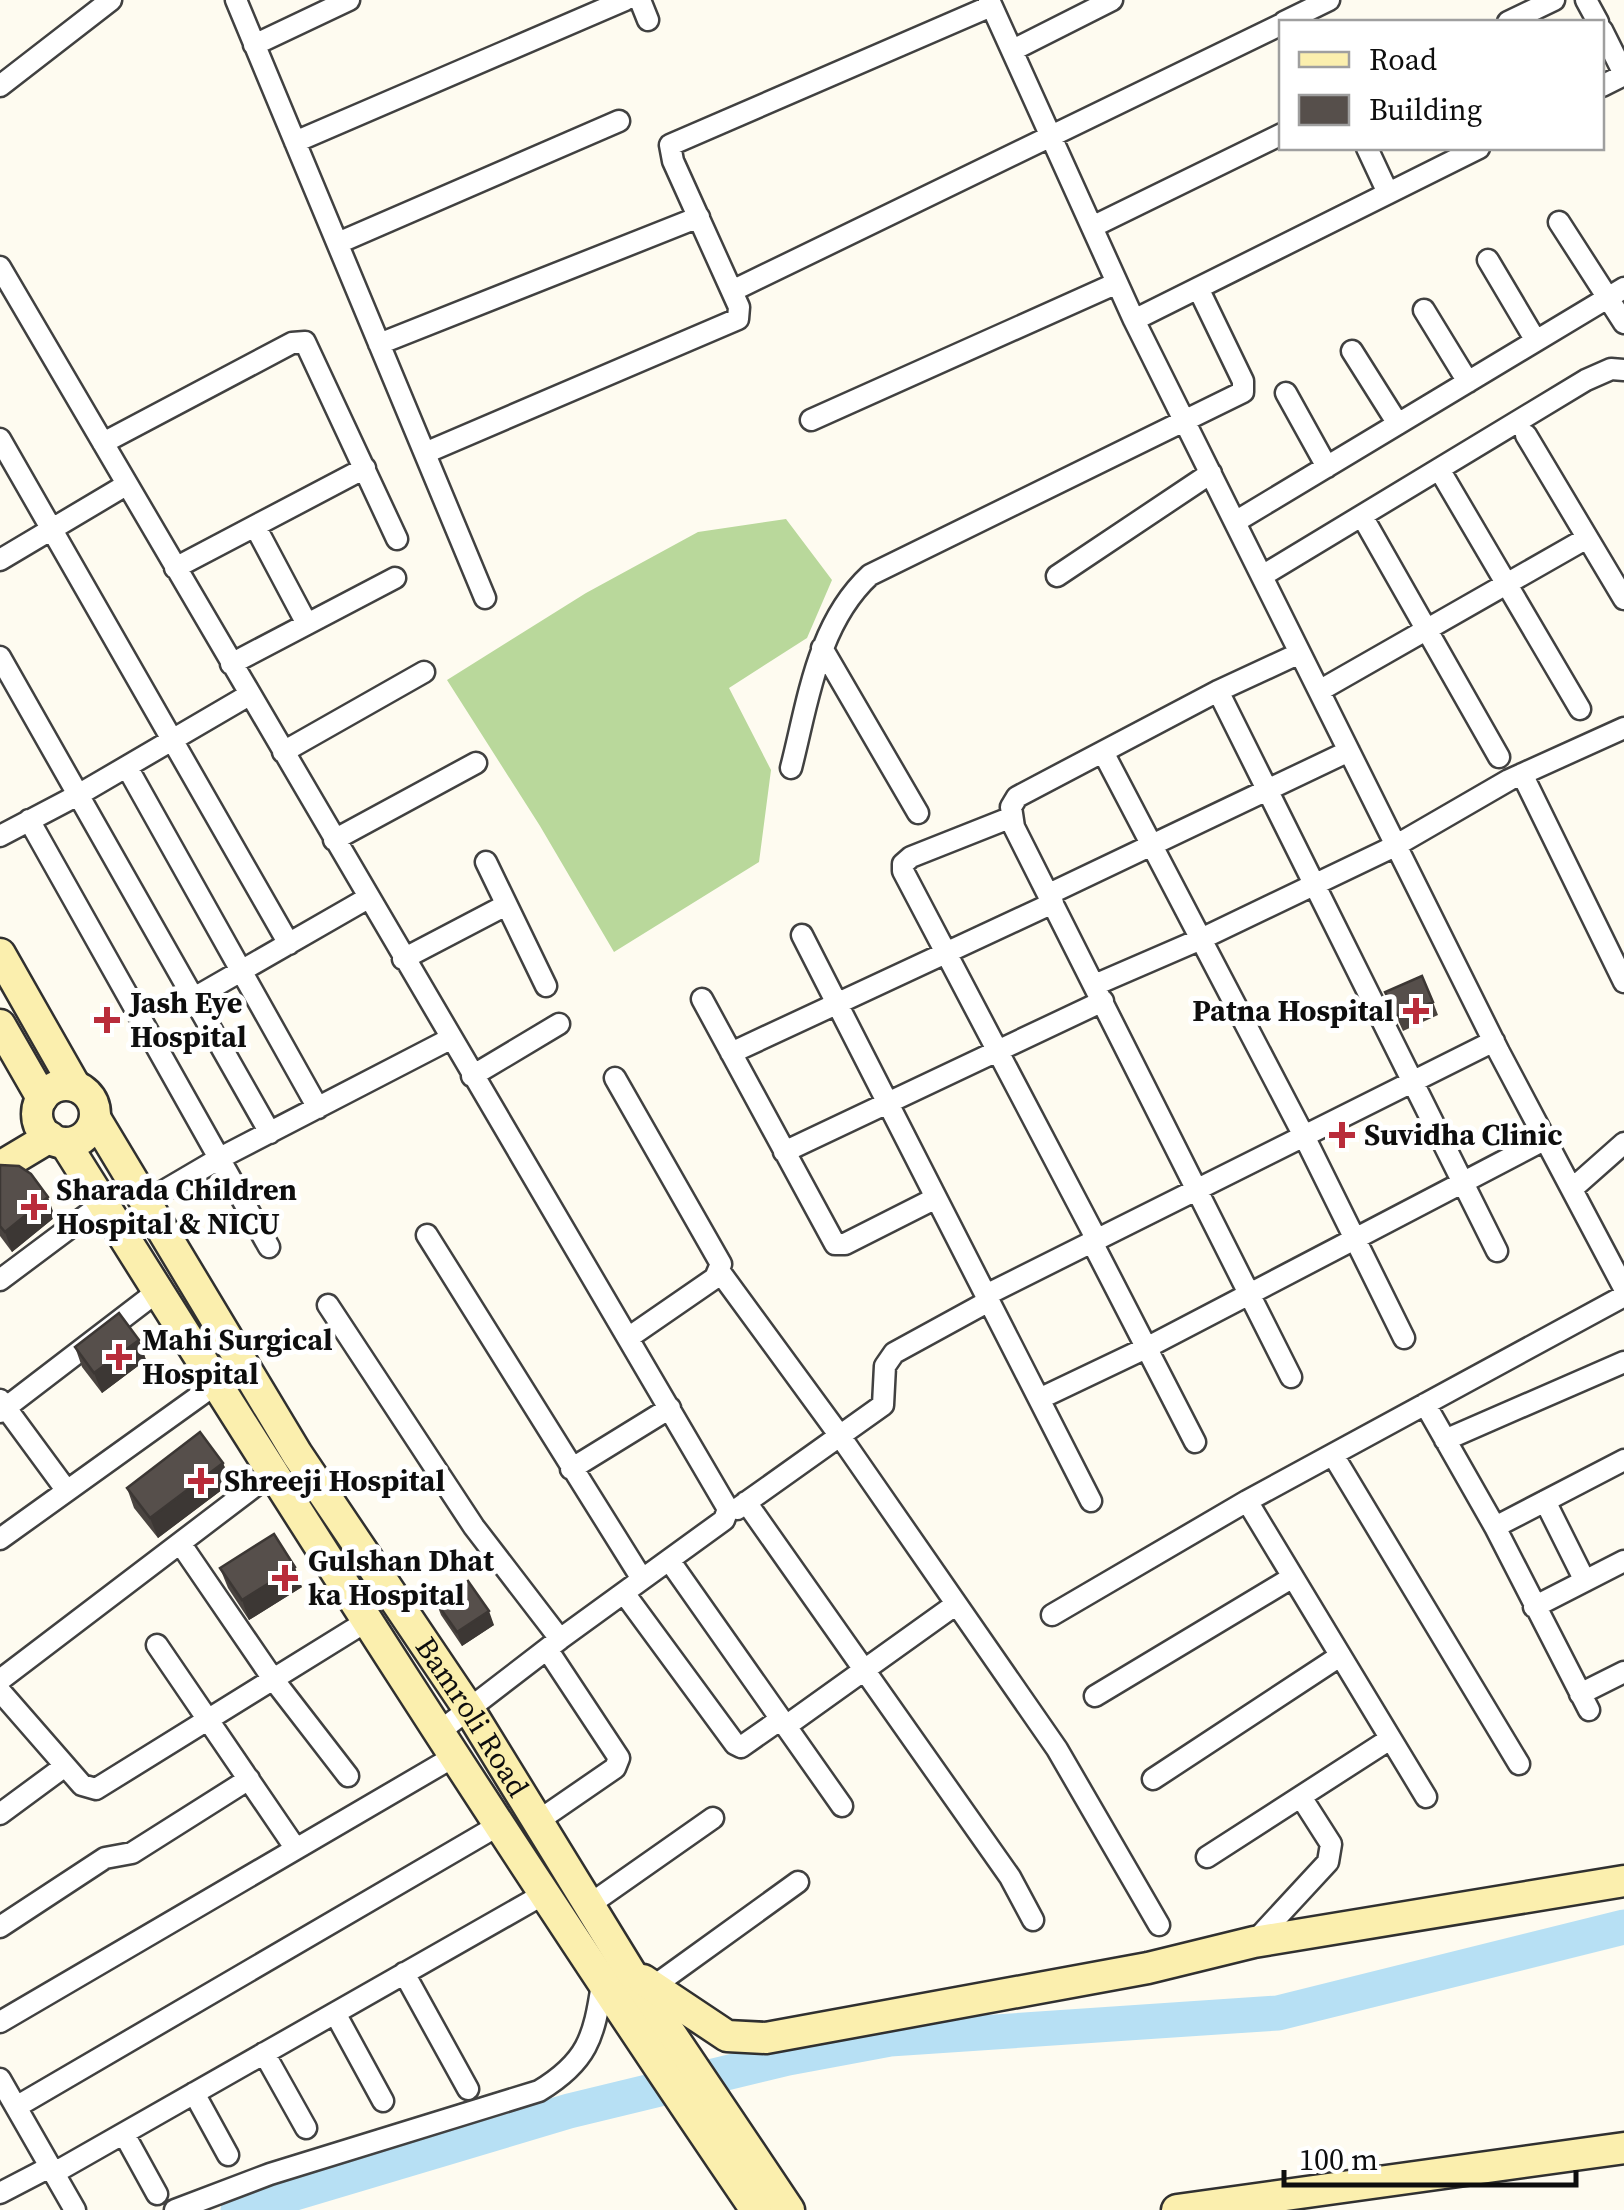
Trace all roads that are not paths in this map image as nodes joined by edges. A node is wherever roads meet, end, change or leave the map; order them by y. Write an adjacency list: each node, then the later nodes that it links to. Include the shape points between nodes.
1 (111, 0): 16 (street)
2 (236, 0): 13 (street)
3 (349, 0): 13 (street)
4 (625, 0): 20 (street)
5 (1112, 0): 14 (street)
6 (1329, 0): 9 (street)
7 (1554, 0): 10 (street)
8 (990, 3): 14 (street); 24 (street, via 670,145)
9 (1295, 16)
10 (1512, 20)
11 (1279, 24): 19 (street)
12 (1604, 34): 15 (street)
13 (254, 45): 20 (street)
14 (1013, 50): 19 (street)
15 (1624, 74)
16 (0, 86)
17 (620, 120): 27 (street)
18 (1279, 135): 26 (street)
19 (1052, 137): 26 (street); 32 (street)
20 (295, 142): 27 (street)
21 (1367, 150): 23 (street)
22 (1476, 150): 23 (street)
23 (1388, 193): 31 (street)
24 (699, 217): 32 (street); 38 (street)
25 (1559, 222): 33 (street)
26 (1092, 227): 30 (street)
27 (338, 244): 38 (street)
28 (1488, 260): 37 (street)
29 (0, 266): 48 (street)
30 (1117, 283): 35 (street); 44 (street)
31 (1198, 288): 35 (street); 43 (street, via 1245,387)
32 (732, 291): 49 (street, via 740,314 732,322)
33 (1616, 293): 36 (street); 37 (street)
34 (1424, 310): 41 (street)
35 (1134, 320): 43 (street)
36 (1624, 323)
37 (1536, 341): 41 (street)
38 (379, 344): 49 (street)
39 (1352, 352): 45 (street)
40 (1624, 370): 52 (street, via 1586,380)
41 (1468, 382): 45 (street)
42 (1286, 393): 50 (street)
43 (1184, 418): 53 (street); 71 (street, via 870,575)
44 (811, 420)
45 (1398, 424): 50 (street)
46 (1526, 434): 59 (street)
47 (0, 439): 58 (street)
48 (102, 444): 51 (street, via 298,341 309,346); 54 (street)
49 (425, 452): 67 (street)
50 (1327, 467): 56 (street)
51 (365, 468): 57 (street); 60 (street)
52 (1439, 469): 55 (street); 66 (street)
53 (1212, 473): 56 (street); 63 (street)
54 (126, 485): 58 (street); 62 (street)
55 (1362, 516): 64 (street); 70 (street)
56 (1235, 522): 64 (street)
57 (254, 526): 62 (street); 69 (street)
58 (52, 529): 61 (street); 81 (street)
59 (1587, 538): 66 (street); 68 (street)
60 (398, 539)
61 (0, 560)
62 (175, 568): 74 (street)
63 (1057, 576)
64 (1262, 576): 72 (street)
65 (395, 578): 69 (street)
66 (1507, 583): 70 (street); 79 (street)
67 (485, 598)
68 (1624, 599)
69 (307, 624): 74 (street)
70 (1427, 629): 77 (street); 85 (street)
71 (822, 648): 88 (street); 92 (street)
72 (1300, 653): 76 (street); 77 (street)
73 (0, 657): 91 (street)
74 (231, 664): 78 (street)
75 (424, 672): 83 (street)
76 (1218, 691): 84 (street); 90 (street)
77 (1319, 691): 82 (street)
78 (249, 694): 81 (street); 83 (street)
79 (1580, 709)
80 (1624, 728): 89 (street)
81 (172, 741): 87 (street); 106 (street)
82 (1349, 750): 90 (street); 98 (street)
83 (283, 752): 96 (street)
84 (1104, 752): 93 (street, via 1017,797); 97 (street)
85 (1499, 757)
86 (476, 763): 96 (street)
87 (127, 767): 91 (street); 110 (street)
88 (791, 768)
89 (1522, 774): 98 (street); 111 (street)
90 (1266, 788): 97 (street); 100 (street)
91 (78, 795): 94 (street); 114 (street)
92 (918, 813)
93 (1012, 816): 102 (street); 107 (street, via 903,864)
94 (30, 820): 95 (street); 137 (street)
95 (0, 836)
96 (334, 840): 101 (street)
97 (1152, 845): 102 (street); 105 (street)
98 (1395, 846): 100 (street); 120 (street)
99 (486, 862): 103 (street)
100 (1314, 884): 105 (street); 125 (street)
101 (368, 898): 106 (street); 109 (street)
102 (1051, 898): 107 (street); 113 (street)
103 (506, 905): 109 (street); 112 (street)
104 (802, 935): 116 (street)
105 (1201, 939): 113 (street); 132 (street)
106 (289, 944): 110 (street)
107 (946, 953): 116 (street); 122 (street)
108 (0, 954): 126 (street)
109 (403, 959): 119 (street)
110 (241, 972): 114 (street); 128 (street)
111 (1624, 982)
112 (546, 986)
113 (1100, 993): 122 (street); 140 (street)
114 (194, 998): 131 (street)
115 (702, 999): 121 (street)
116 (838, 1004): 121 (street); 127 (street)
117 (560, 1024): 123 (street)
118 (0, 1026): 130 (street, Bamroli Road)
119 (450, 1039): 123 (street); 128 (street)
120 (1494, 1041): 125 (street); 133 (street)
121 (731, 1053): 136 (street)
122 (998, 1053): 127 (street); 147 (street)
123 (472, 1076): 158 (street)
124 (615, 1078): 150 (street, via 718,1255)
125 (1412, 1082): 132 (street); 139 (street)
126 (76, 1086): 129 (street, Bamroli Road, via 90,1096); 130 (street, via 58,1086)
127 (889, 1104): 136 (street); 142 (street)
128 (318, 1108): 131 (street)
129 (95, 1118): 130 (street, via 84,1137); 144 (street, Bamroli Road)
130 (49, 1125): 135 (street); 138 (street); 143 (street, Bamroli Road)
131 (270, 1133): 137 (street)
132 (1304, 1136): 140 (street); 146 (street)
133 (1546, 1139): 139 (street); 141 (street)
134 (1624, 1143): 141 (street)
135 (0, 1145)
136 (784, 1152): 142 (street, via 834,1244)
137 (220, 1158): 144 (street); 148 (street)
138 (0, 1168)
139 (1462, 1182): 146 (street); 149 (street)
140 (1199, 1188): 147 (street); 154 (street)
141 (1572, 1189): 152 (street)
142 (936, 1198): 156 (street)
143 (102, 1202): 151 (street); 153 (street, Bamroli Road)
144 (146, 1202): 202 (street, Bamroli Road, via 297,1454)
145 (427, 1235): 173 (street)
146 (1355, 1238): 154 (street); 159 (street)
147 (1094, 1241): 156 (street); 160 (street)
148 (270, 1247)
149 (1497, 1251)
150 (720, 1272): 158 (street); 168 (street)
151 (0, 1280)
152 (1624, 1288)
153 (158, 1291): 163 (street, Bamroli Road); 166 (street)
154 (1250, 1294): 160 (street); 162 (street)
155 (1624, 1296): 165 (street)
156 (988, 1298): 164 (street); 168 (street, via 894,1353 885,1366 883,1404)
157 (328, 1305): 195 (street)
158 (628, 1338): 167 (street)
159 (1404, 1338)
160 (1146, 1348): 164 (street); 170 (street)
161 (1624, 1362): 169 (street)
162 (1291, 1376)
163 (216, 1384): 174 (street, Bamroli Road); 175 (street)
164 (1039, 1399): 177 (street)
165 (1425, 1404): 169 (street); 171 (street)
166 (2, 1406): 175 (street)
167 (670, 1408): 173 (street); 180 (street)
168 (840, 1436): 179 (street); 190 (street)
169 (1445, 1440): 181 (street)
170 (1194, 1442)
171 (1333, 1454): 176 (street); 207 (street)
172 (1624, 1460): 178 (street)
173 (571, 1469): 187 (street)
174 (272, 1474): 183 (street); 193 (street, Bamroli Road)
175 (66, 1491): 182 (street)
176 (1247, 1500): 186 (street); 192 (street)
177 (1091, 1501)
178 (1545, 1501): 181 (street); 188 (street)
179 (746, 1502): 180 (street); 197 (street)
180 (728, 1515): 184 (street)
181 (1495, 1527): 191 (street)
182 (0, 1539)
183 (180, 1543): 199 (street); 200 (street)
184 (669, 1560): 187 (street); 204 (street)
185 (1624, 1561): 188 (street)
186 (1293, 1577): 196 (street); 201 (street)
187 (642, 1579): 189 (street)
188 (1585, 1581): 191 (street)
189 (624, 1593): 195 (street); 204 (street, via 734,1744 745,1746)
190 (955, 1604): 197 (street); 226 (street, via 1057,1749)
191 (1534, 1608): 198 (street, via 1584,1702)
192 (1052, 1615)
193 (367, 1621): 199 (street); 206 (street, Bamroli Road)
194 (157, 1644): 203 (street)
195 (553, 1644): 202 (street); 217 (street, via 619,1758 615,1768)
196 (1340, 1656): 205 (street); 210 (street)
197 (865, 1672): 204 (street); 225 (street, via 1010,1877)
198 (1624, 1672)
199 (273, 1679): 203 (street); 209 (street)
200 (1, 1680): 208 (street)
201 (1095, 1696)
202 (470, 1710): 206 (street); 217 (street, Bamroli Road)
203 (208, 1719): 208 (street, via 96,1789 82,1785); 211 (street)
204 (784, 1723): 214 (street)
205 (1390, 1739): 212 (street); 213 (street)
206 (447, 1744): 218 (street, Bamroli Road); 219 (street)
207 (1519, 1764)
208 (65, 1766): 215 (street)
209 (348, 1776)
210 (1153, 1779)
211 (249, 1780): 219 (street); 227 (street, via 132,1853 105,1858)
212 (1301, 1797): 220 (street); 228 (street, via 1331,1853)
213 (1426, 1798)
214 (842, 1806)
215 (0, 1814)
216 (713, 1818): 224 (street)
217 (538, 1822): 224 (street, Bamroli Road)
218 (499, 1824): 223 (street, Bamroli Road); 238 (street)
219 (296, 1849): 232 (street)
220 (1207, 1858)
221 (1624, 1881): 228 (street)
222 (798, 1882): 230 (street)
223 (544, 1894): 229 (street); 230 (street, Bamroli Road)
224 (589, 1905): 230 (street, Bamroli Road)
225 (1033, 1920)
226 (1159, 1925)
227 (0, 1927)
228 (1254, 1942): 230 (street, via 1148,1968 766,2038 727,2036)
229 (404, 1974): 231 (street); 235 (street)
230 (628, 1986): 247 (street, via 564,2076 539,2092); 248 (street, Bamroli Road); 249 (street, Bamroli Road)
231 (334, 2013): 233 (street); 237 (street)
232 (0, 2022)
233 (264, 2053): 236 (street); 239 (street)
234 (0, 2079): 238 (street)
235 (468, 2089)
236 (194, 2093): 240 (street); 242 (street)
237 (382, 2101)
238 (16, 2107): 243 (street)
239 (306, 2128)
240 (124, 2134): 243 (street); 245 (street)
241 (1624, 2148): 250 (street)
242 (228, 2155)
243 (52, 2170): 244 (street); 246 (street)
244 (3, 2185)
245 (157, 2194)
246 (75, 2210)
247 (175, 2210)
248 (756, 2210)
249 (789, 2210)
250 (1177, 2210)

